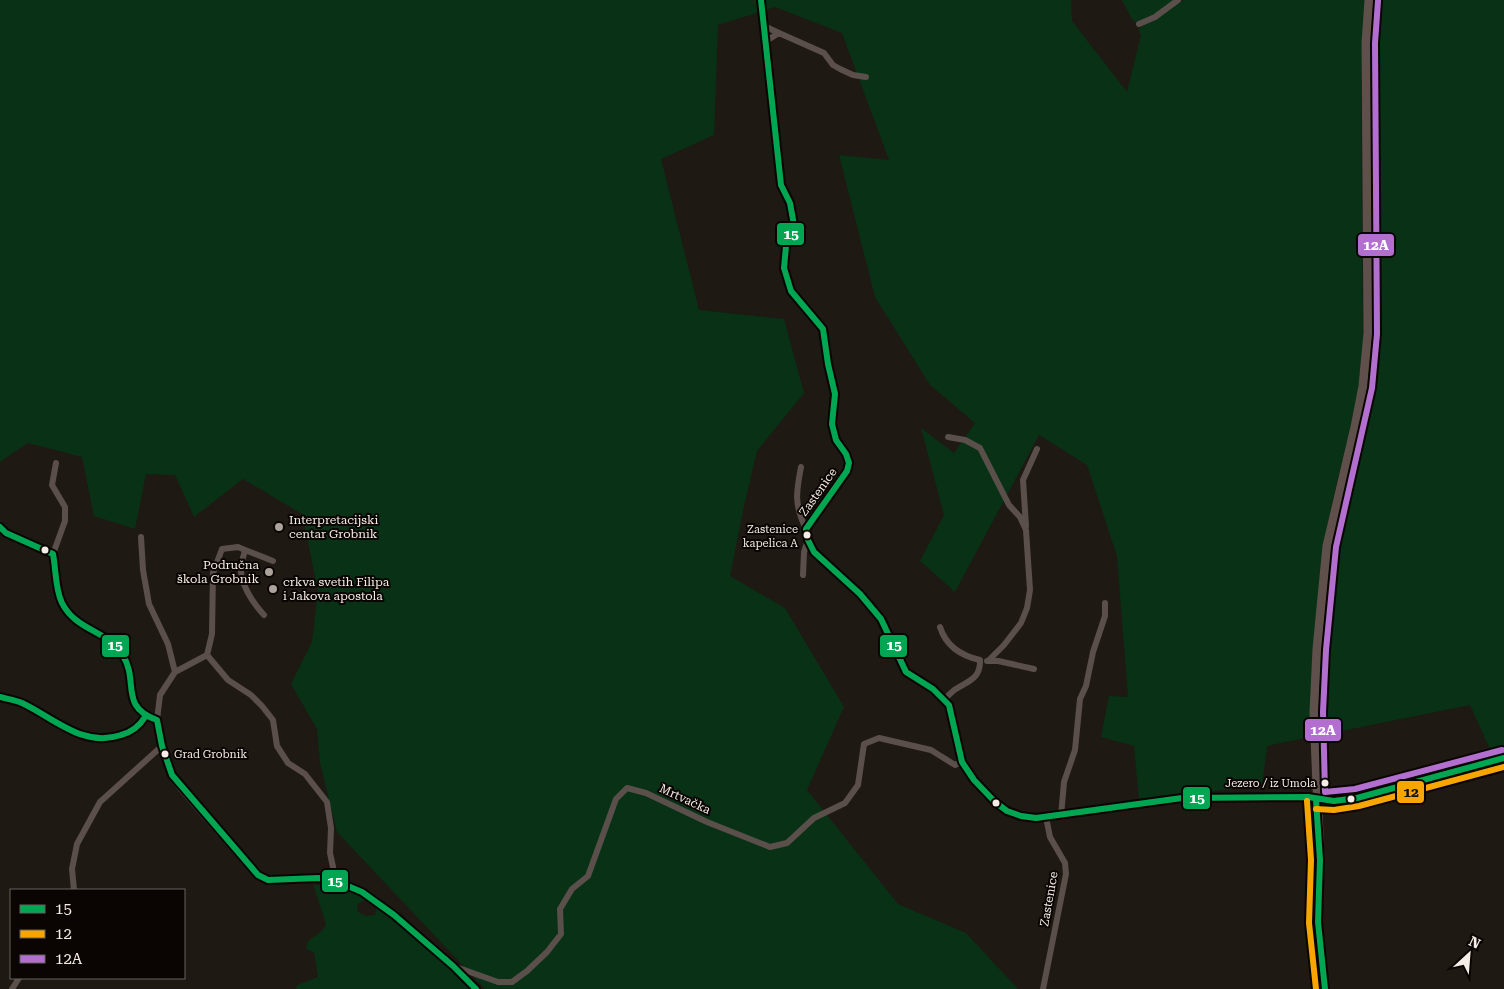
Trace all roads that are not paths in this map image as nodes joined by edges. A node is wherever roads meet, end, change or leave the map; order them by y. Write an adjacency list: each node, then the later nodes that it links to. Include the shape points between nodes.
1 (761, 0): 5 (street, Zastenice)
2 (1178, 0): 4 (street)
3 (1369, 0): 37 (main road, via 1366,43 1368,333 1357,419 1327,546 1314,712)
4 (1139, 24)
5 (764, 26): 6 (street); 7 (street, Zastenice)
6 (779, 33): 7 (street); 8 (street, via 824,53 833,66)
7 (766, 41): 14 (street, Zastenice, via 781,185 794,220 786,246 784,268 791,291 823,329 834,394 832,424 848,463 847,471)
8 (866, 77)
9 (948, 437): 15 (street, via 965,440 980,448 1009,505)
10 (1038, 449): 15 (street, via 1023,480)
11 (56, 463): 19 (street, via 52,485 65,507 65,521)
12 (801, 467): 14 (street, via 797,504)
13 (0, 527): 19 (street, via 6,533)
14 (806, 529): 17 (street, Zastenice)
15 (1026, 530): 27 (street, via 1030,590 1027,608 1021,623)
16 (141, 537): 29 (street, via 149,604 168,644)
17 (808, 540): 21 (street); 31 (street, Zastenice, via 814,552 860,594 881,619 906,672)
18 (246, 550): 20 (street); 23 (street, via 242,574 256,606); 25 (street, via 225,548 218,556 213,573 212,634)
19 (53, 554): 32 (street, via 61,601 72,618 105,636 121,652 128,664 132,702)
20 (273, 561)
21 (803, 575)
22 (1105, 603): 38 (street, via 1105,616 1080,699 1075,750 1064,782)
23 (264, 615)
24 (940, 627): 26 (street, via 946,642 970,658)
25 (207, 655): 29 (street); 40 (street, via 228,680 262,706 273,720 277,746 288,763 304,774 327,802 330,853)
26 (980, 660): 27 (street); 31 (street, via 979,674 949,693)
27 (988, 661): 28 (street)
28 (1034, 669)
29 (175, 672): 33 (street, via 160,695)
30 (0, 697): 32 (street, via 26,705 82,736 95,738 116,738 130,733 142,724)
31 (944, 700): 36 (street, via 952,714)
32 (145, 717): 33 (street)
33 (157, 720): 34 (street)
34 (162, 746): 40 (main road, via 172,775 258,875 268,880 318,878); 41 (street, via 100,802 77,844 72,869)
35 (1504, 758): 37 (main road, via 1357,798)
36 (962, 762): 39 (street, via 995,802 1021,816); 42 (street, Mrtvačka, via 955,764 931,750 879,738 864,744 858,785 845,803 814,818 787,843 770,847 646,793 627,788 616,799 588,876 572,889 560,909 561,934 548,952 512,982 498,982)
37 (1316, 800): 38 (street, via 1308,797 1182,798); 45 (main road, via 1320,860 1318,922)
38 (1061, 816): 39 (street)
39 (1046, 818): 44 (street, Zastenice, via 1050,837 1065,863 1066,874)
40 (336, 881): 42 (main road, via 362,892 394,915)
41 (74, 889)
42 (453, 966): 43 (main road)
43 (476, 989)
44 (1043, 989)
45 (1325, 989)

